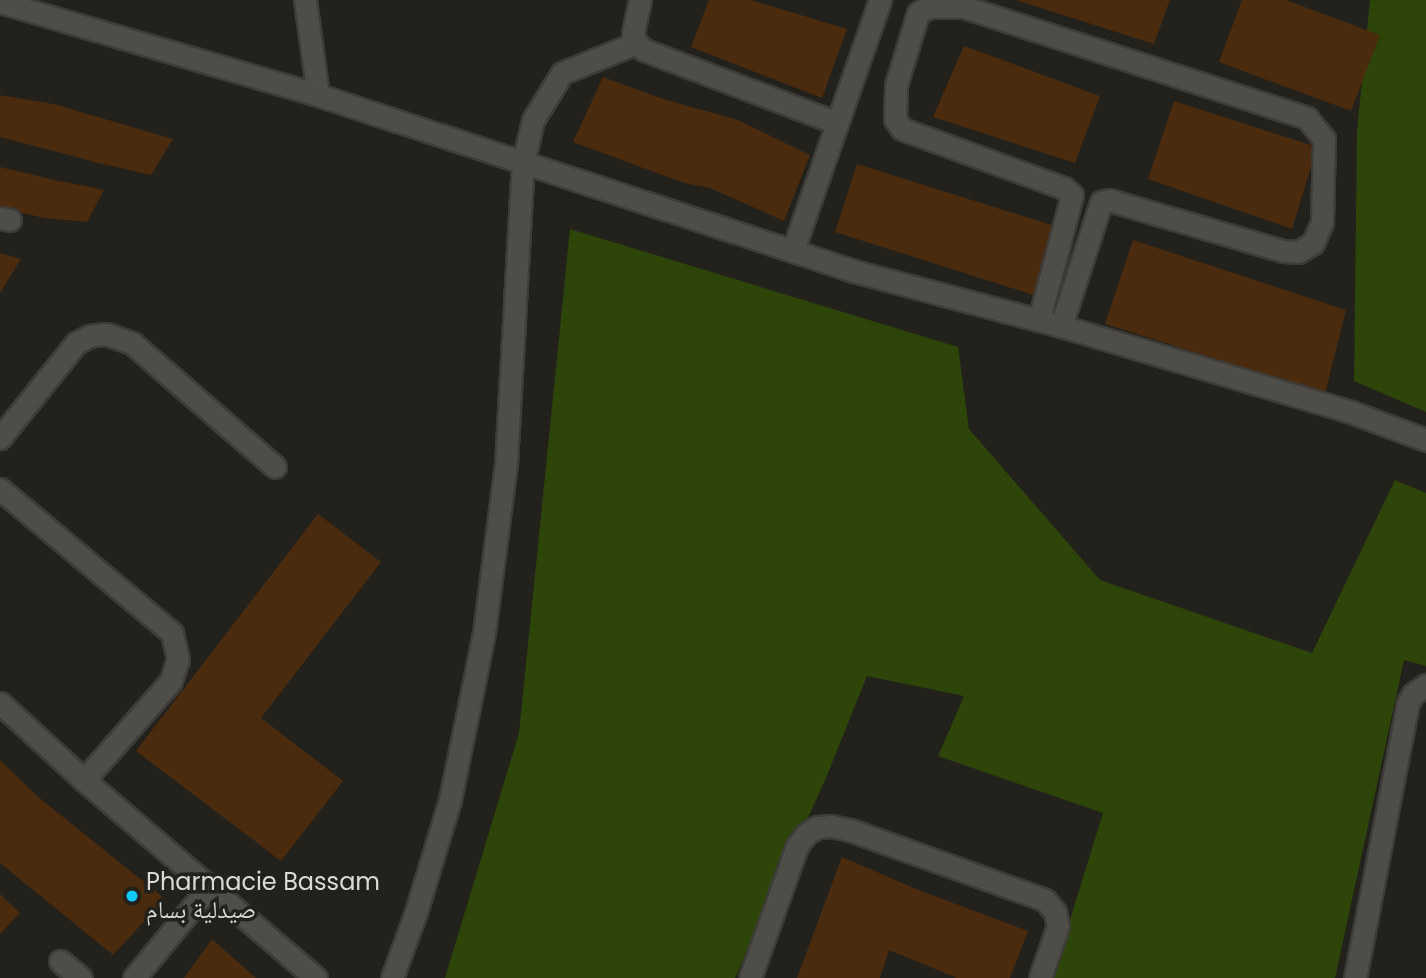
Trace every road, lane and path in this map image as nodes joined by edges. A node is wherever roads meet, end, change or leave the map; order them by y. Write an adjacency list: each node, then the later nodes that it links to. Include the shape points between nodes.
1 (305, 0): 6 (street)
2 (640, 0): 5 (street, via 633,33)
3 (880, 0): 7 (street)
4 (0, 2): 6 (street)
5 (636, 43): 7 (street, via 644,50); 8 (street, via 562,74 533,120)
6 (318, 95): 8 (street)
7 (837, 123): 9 (street)
8 (523, 163): 9 (street); 24 (street, via 509,440 484,633 450,800)
9 (793, 250): 10 (street, via 854,271)
10 (1039, 320): 11 (street); 11 (street, via 1072,195 1064,188 902,129 894,119 896,85 918,13 929,7 964,7 1307,118 1324,139 1322,222 1313,243 1298,252 1283,251 1109,200 1101,202)
11 (1061, 326): 13 (street, via 1351,412)
12 (0, 438): 14 (street, via 76,343 106,334 132,343)
13 (1426, 440)
14 (275, 467)
15 (0, 489): 18 (street, via 172,633 178,659 171,681)
16 (1426, 685): 27 (street, via 1408,703)
17 (5, 717): 18 (street)
18 (85, 780): 19 (street)
19 (209, 887): 22 (street); 23 (street)
20 (60, 961): 21 (street)
21 (81, 978)
22 (134, 978)
23 (316, 978)
24 (391, 978)
25 (750, 978): 26 (street, via 797,846 817,827 831,827 1045,900 1055,912 1058,926)
26 (1040, 978)
27 (1355, 978)

